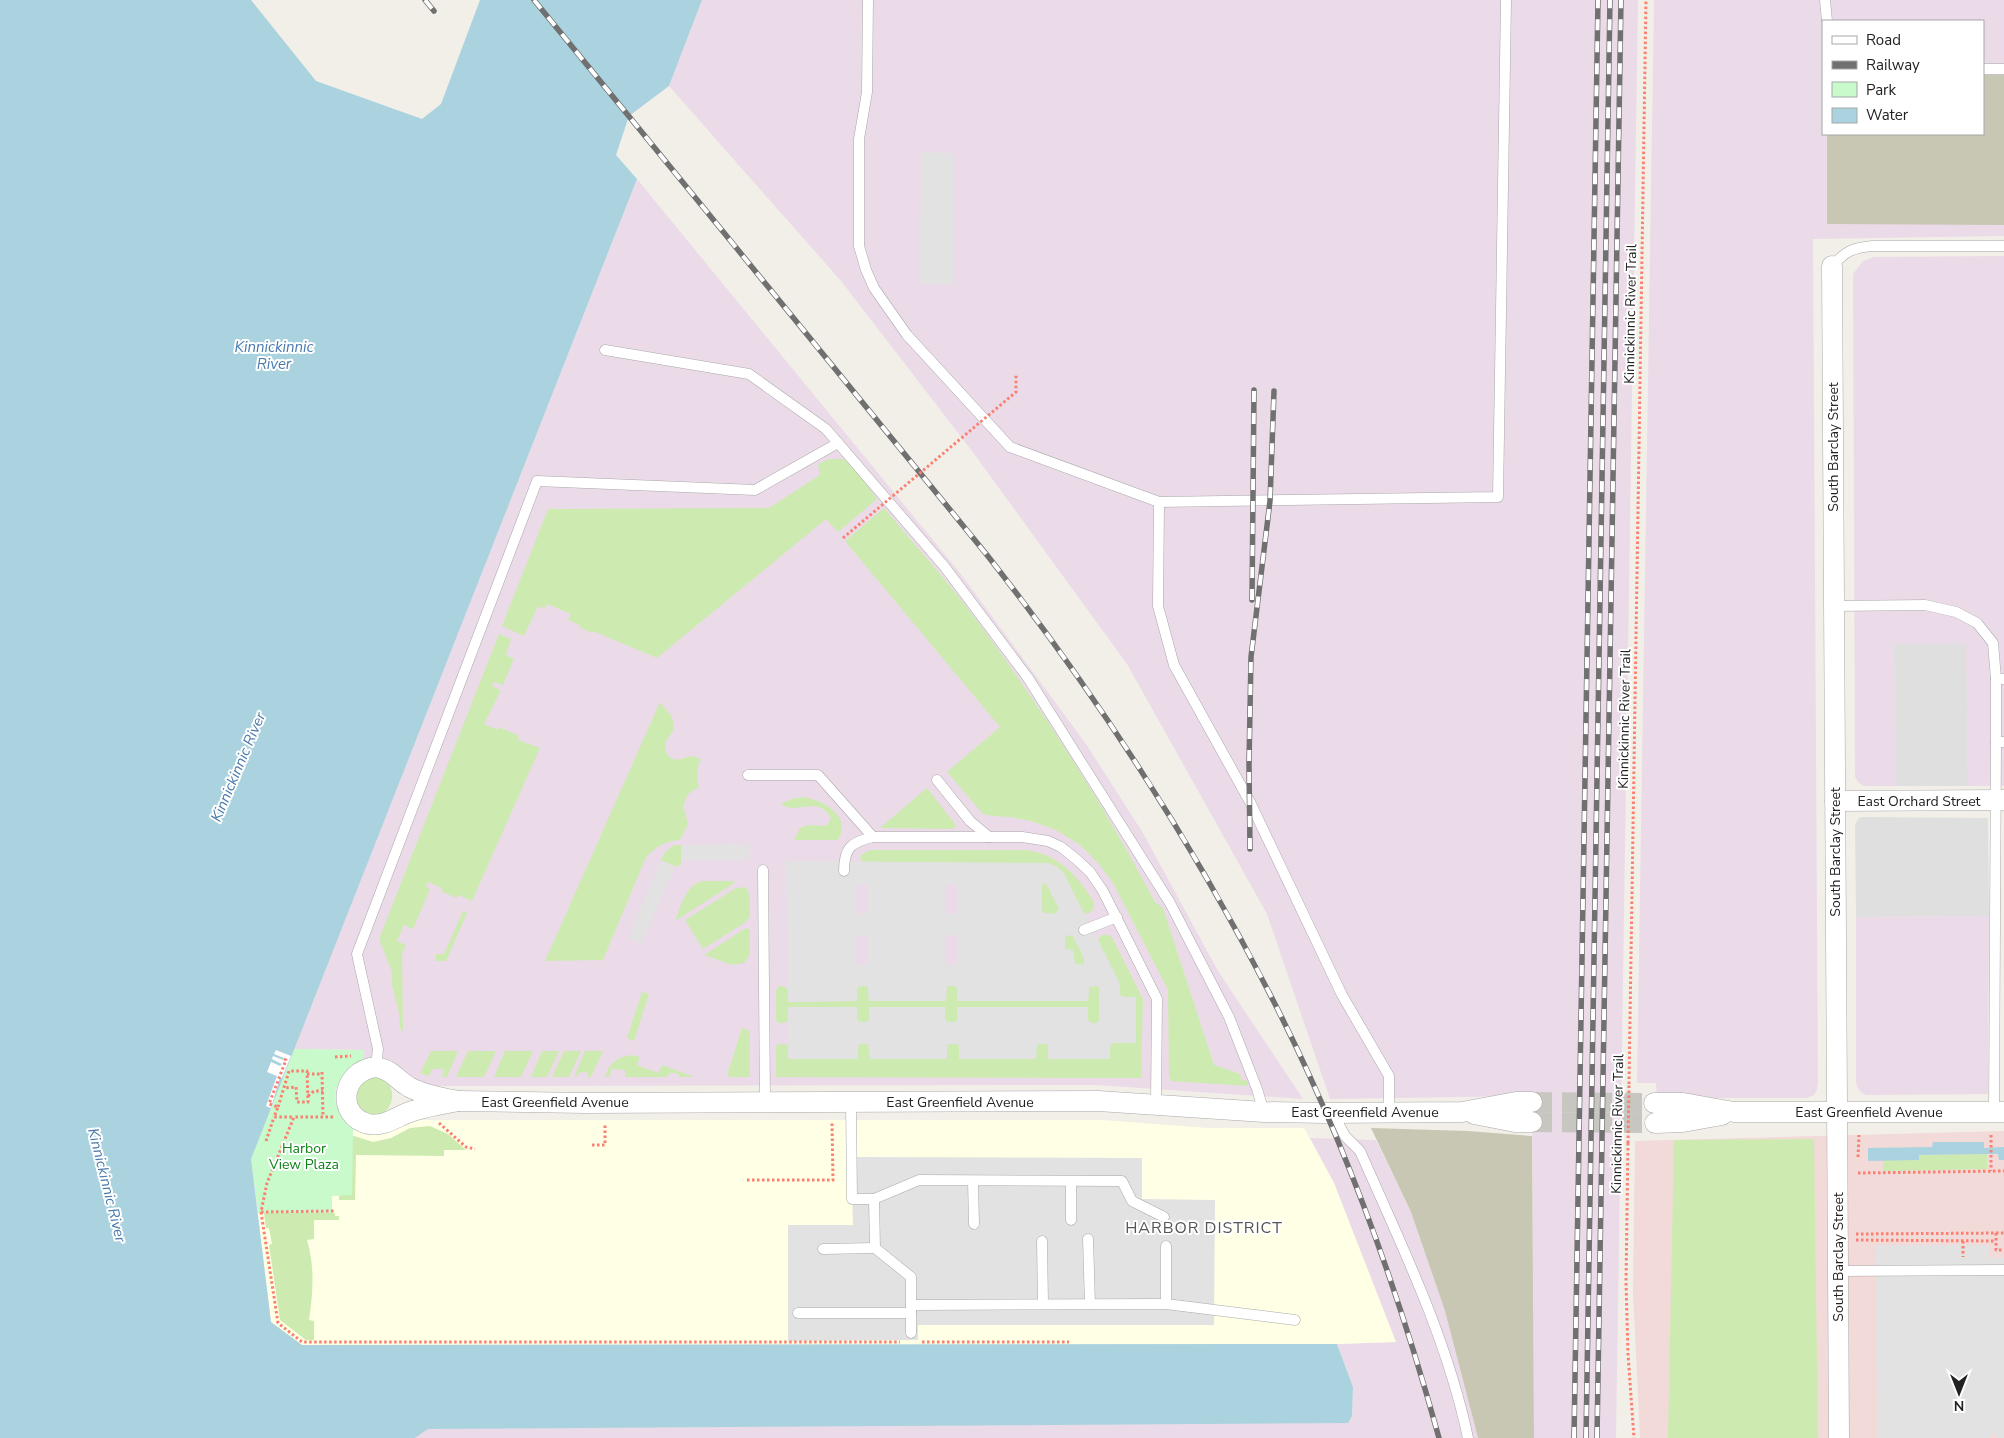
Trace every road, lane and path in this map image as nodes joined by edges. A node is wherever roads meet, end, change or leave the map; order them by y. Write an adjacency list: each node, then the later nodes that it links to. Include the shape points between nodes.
1 (868, 0): 13 (lane, via 867,92 859,139 859,246 874,288 907,334 1010,447)
2 (1506, 0): 13 (lane, via 1498,497)
3 (1646, 0): 102 (path, Kinnickinnic River Trail, bridge, via 1628,1143 1628,1354)
4 (1825, 0): 5 (lane)
5 (1827, 20)
6 (1984, 69): 7 (lane)
7 (2004, 69)
8 (2004, 246): 9 (lane, via 1854,248)
9 (1832, 266): 15 (street, South Barclay Street)
10 (605, 350): 12 (lane, via 749,374 826,429)
11 (1016, 375): 14 (path, bridge, via 1016,392)
12 (838, 443): 31 (lane, via 755,490 537,482 357,954 378,1049); 44 (lane, via 944,566 1028,678 1170,903 1229,1017)
13 (1159, 502): 46 (lane, via 1158,606 1174,665 1250,802 1342,995 1389,1076)
14 (843, 538)
15 (1834, 606): 16 (lane, via 1925,605 1956,612 1977,623 1993,643); 21 (street, South Barclay Street)
16 (2000, 679): 17 (lane)
17 (2000, 742): 20 (lane)
18 (748, 775): 23 (lane, via 818,774)
19 (937, 780): 22 (lane, via 970,821)
20 (2000, 800): 21 (street, East Orchard Street); 50 (lane)
21 (1835, 801): 49 (street, South Barclay Street)
22 (989, 837): 23 (lane); 26 (lane, via 1022,836 1061,847 1090,872)
23 (873, 838): 25 (lane, via 858,841 850,847 844,858)
24 (763, 870): 37 (lane)
25 (844, 871)
26 (1117, 917): 27 (lane); 41 (lane, via 1157,999)
27 (1084, 930)
28 (335, 1057): 30 (path, via 351,1056)
29 (284, 1059): 42 (path, via 269,1104)
30 (356, 1059)
31 (376, 1067): 36 (street, East Greenfield Avenue, via 386,1069 401,1082 421,1092); 43 (street, via 366,1068 351,1081 346,1098)
32 (307, 1074): 33 (path, via 307,1071 289,1071); 34 (path, via 322,1073); 35 (path)
33 (284, 1088): 35 (path, via 296,1087 297,1102 308,1102); 42 (path)
34 (323, 1091): 35 (path, via 314,1091); 53 (path)
35 (308, 1096)
36 (458, 1101): 37 (street, East Greenfield Avenue); 43 (street, East Greenfield Avenue, via 414,1110 379,1125 361,1121)
37 (764, 1102): 38 (street, East Greenfield Avenue)
38 (852, 1102): 41 (street, East Greenfield Avenue, via 1098,1101); 69 (lane, via 852,1199)
39 (1532, 1102): 47 (street, East Greenfield Avenue)
40 (1654, 1103): 48 (street, East Greenfield Avenue, via 1683,1103)
41 (1156, 1104): 44 (street, East Greenfield Avenue)
42 (278, 1107): 51 (path)
43 (351, 1111): 53 (path, via 337,1118)
44 (1264, 1112): 45 (street, East Greenfield Avenue)
45 (1333, 1112): 46 (street, East Greenfield Avenue); 101 (lane, via 1346,1136 1360,1151 1412,1267 1438,1336)
46 (1389, 1112): 47 (street, East Greenfield Avenue)
47 (1462, 1112): 54 (street, East Greenfield Avenue)
48 (1734, 1112): 49 (street, East Greenfield Avenue); 57 (street, East Greenfield Avenue, via 1683,1122)
49 (1838, 1112): 50 (street, East Greenfield Avenue); 91 (street, South Barclay Street)
50 (1999, 1112)
51 (274, 1118): 52 (path); 60 (path)
52 (294, 1118): 53 (path); 71 (path, via 267,1183)
53 (323, 1118)
54 (1532, 1122)
55 (438, 1123): 62 (path, via 466,1147)
56 (832, 1123): 66 (path, via 833,1180)
57 (1655, 1123)
58 (605, 1124): 61 (path, via 605,1145)
59 (1990, 1135): 64 (path)
60 (266, 1141)
61 (592, 1145)
62 (475, 1149)
63 (2004, 1171): 64 (path)
64 (1992, 1172): 65 (path)
65 (1858, 1173)
66 (747, 1180)
67 (973, 1181): 68 (lane); 69 (lane, via 919,1180); 74 (lane)
68 (1072, 1181): 72 (lane, via 1122,1181 1132,1201); 73 (lane)
69 (874, 1199): 87 (lane)
70 (335, 1211): 71 (path)
71 (261, 1212): 98 (path, via 278,1323 302,1342)
72 (1164, 1217)
73 (1072, 1220)
74 (974, 1224)
75 (1856, 1224): 80 (path)
76 (1928, 1233): 77 (path); 80 (path); 83 (path)
77 (1951, 1233): 78 (path); 84 (path)
78 (1996, 1233): 79 (path); 85 (path)
79 (2004, 1233)
80 (1856, 1234): 83 (path, via 1856,1242)
81 (1088, 1239): 93 (lane)
82 (1042, 1241): 92 (lane)
83 (1928, 1241): 84 (path)
84 (1951, 1241): 85 (path)
85 (1996, 1241): 89 (path, via 1996,1250)
86 (1166, 1246): 94 (lane)
87 (875, 1248): 88 (lane); 95 (lane, via 911,1277)
88 (823, 1249)
89 (2004, 1250)
90 (2004, 1270): 91 (lane)
91 (1838, 1271): 103 (street, South Barclay Street)
92 (1043, 1304): 93 (lane); 95 (lane)
93 (1090, 1304): 94 (lane)
94 (1166, 1304): 97 (lane)
95 (911, 1309): 96 (lane); 98 (lane)
96 (798, 1313)
97 (1295, 1320)
98 (910, 1338)
99 (919, 1342): 100 (path)
100 (1068, 1342)
101 (1468, 1438)
102 (1634, 1438)
103 (1839, 1438)

